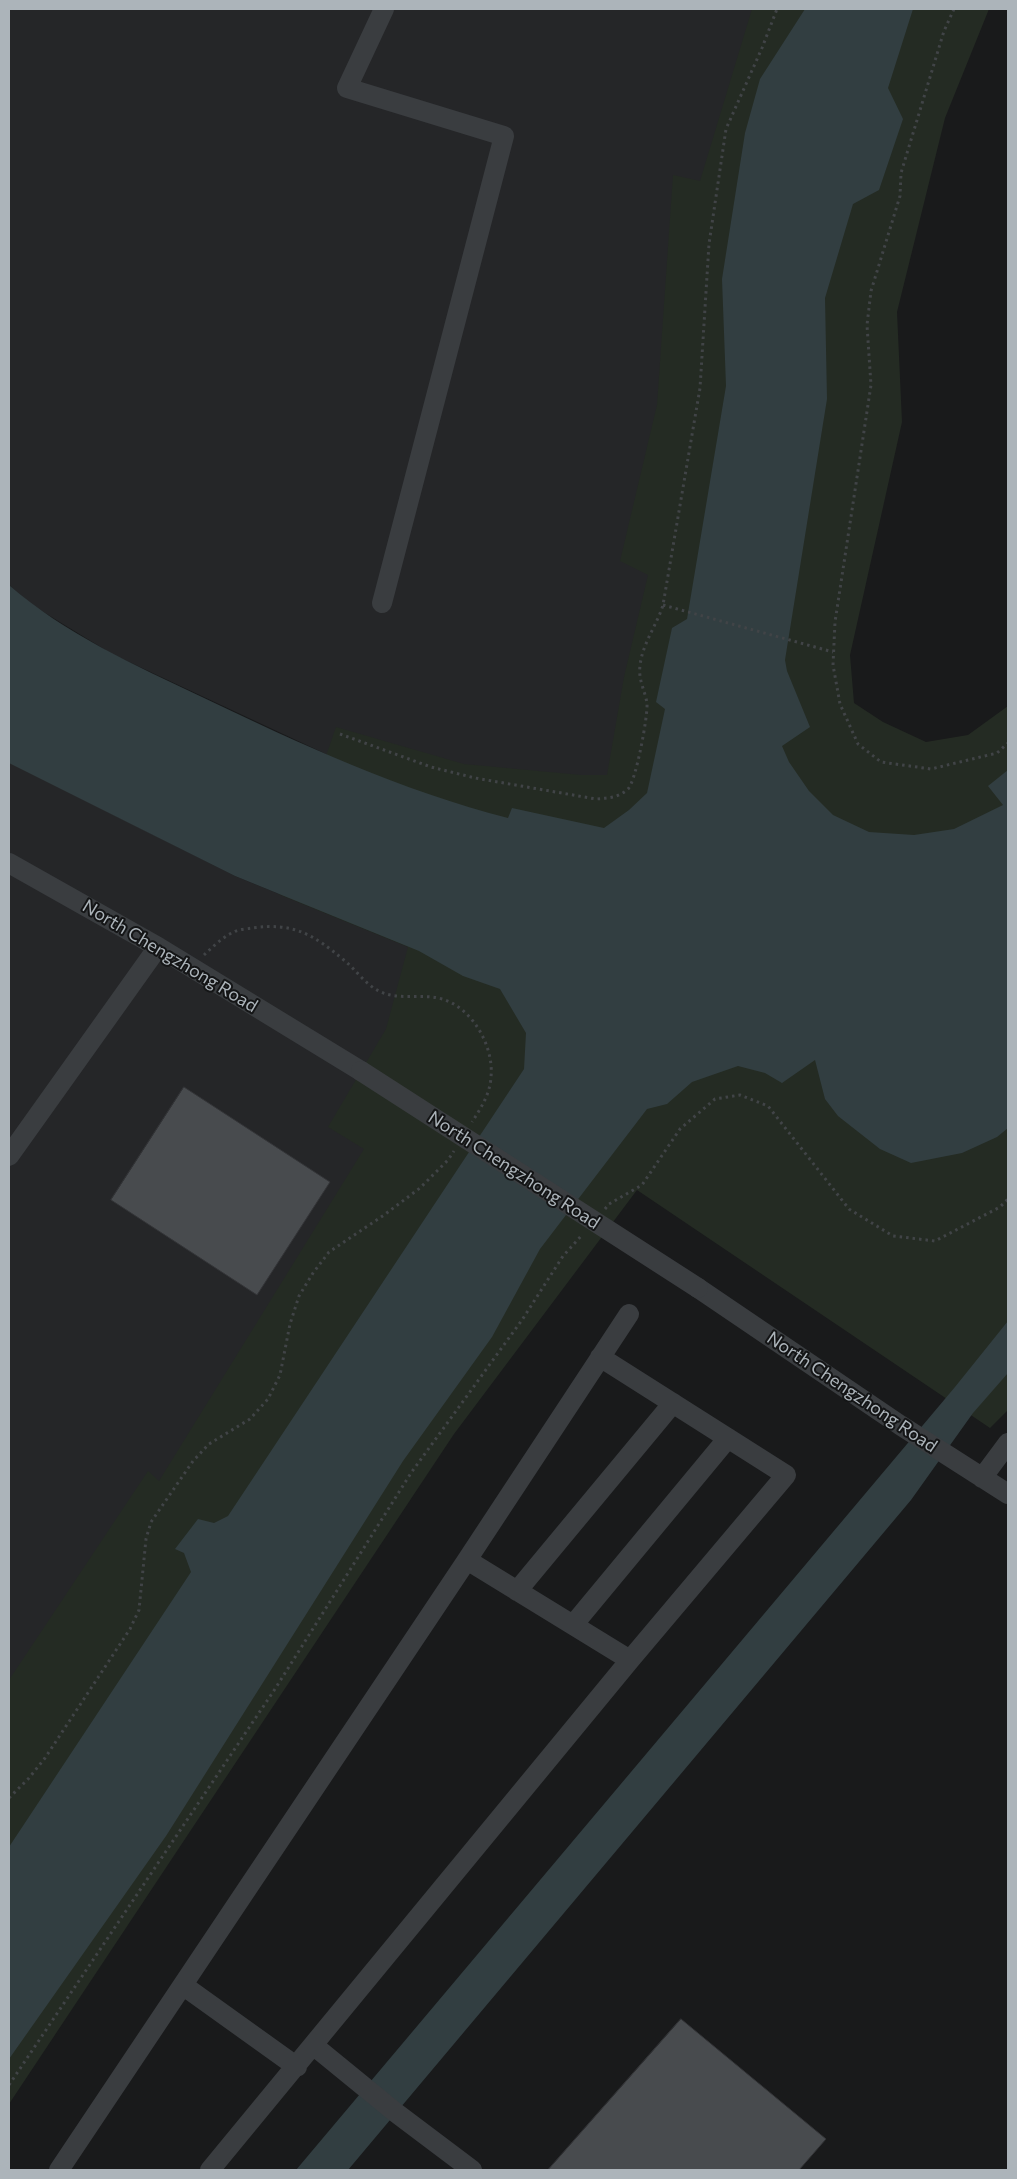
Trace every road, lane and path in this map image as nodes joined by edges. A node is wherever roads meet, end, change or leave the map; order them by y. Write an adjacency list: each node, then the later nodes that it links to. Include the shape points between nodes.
1 (384, 9): 4 (street, via 347,88 504,136)
2 (777, 9): 5 (path, via 726,129 709,244 700,388)
3 (954, 9): 6 (path, via 944,31 901,173 900,196 870,291 867,325 872,385)
4 (382, 603)
5 (663, 605): 6 (path); 7 (path, via 640,665 647,704 636,770 629,788 615,798 596,799 466,776 431,767)
6 (833, 652): 8 (path, via 840,704 858,744 881,762 931,769 997,752)
7 (340, 734)
8 (1008, 743)
9 (9, 863): 10 (street, North Chengzhong Road)
10 (158, 947): 11 (street, North Chengzhong Road); 14 (street)
11 (191, 968): 12 (path, via 218,942 235,931 291,927 316,938 376,990 387,995 444,999 476,1024 491,1060 492,1079 485,1101); 23 (street, North Chengzhong Road, bridge, via 361,1071 698,1288)
12 (470, 1127)
13 (459, 1143): 29 (path, via 448,1160 420,1188 329,1252 313,1273 299,1296 280,1375 268,1399 250,1419 210,1444 193,1461 151,1522 146,1539 139,1610 130,1629 45,1758)
14 (9, 1156)
15 (1008, 1199): 16 (path, via 1000,1207 935,1241 893,1236 849,1209 768,1106 740,1095 715,1099 680,1128 642,1184 609,1204)
16 (602, 1212)
17 (589, 1227): 33 (path, via 563,1256 522,1320 411,1473 275,1689)
18 (629, 1314): 19 (street)
19 (600, 1357): 20 (street); 25 (street)
20 (673, 1403): 21 (street); 26 (street)
21 (728, 1438): 27 (street); 28 (street, via 786,1474)
22 (1008, 1444): 23 (street)
23 (975, 1473): 24 (street, North Chengzhong Road)
24 (1008, 1494)
25 (467, 1560): 26 (street); 30 (street)
26 (517, 1591): 27 (street)
27 (573, 1625): 28 (street)
28 (630, 1660): 31 (street)
29 (9, 1798)
30 (184, 1986): 32 (street); 34 (street)
31 (313, 2045): 32 (street); 36 (street)
32 (297, 2067): 35 (street)
33 (9, 2085)
34 (59, 2170)
35 (210, 2170)
36 (472, 2170)

